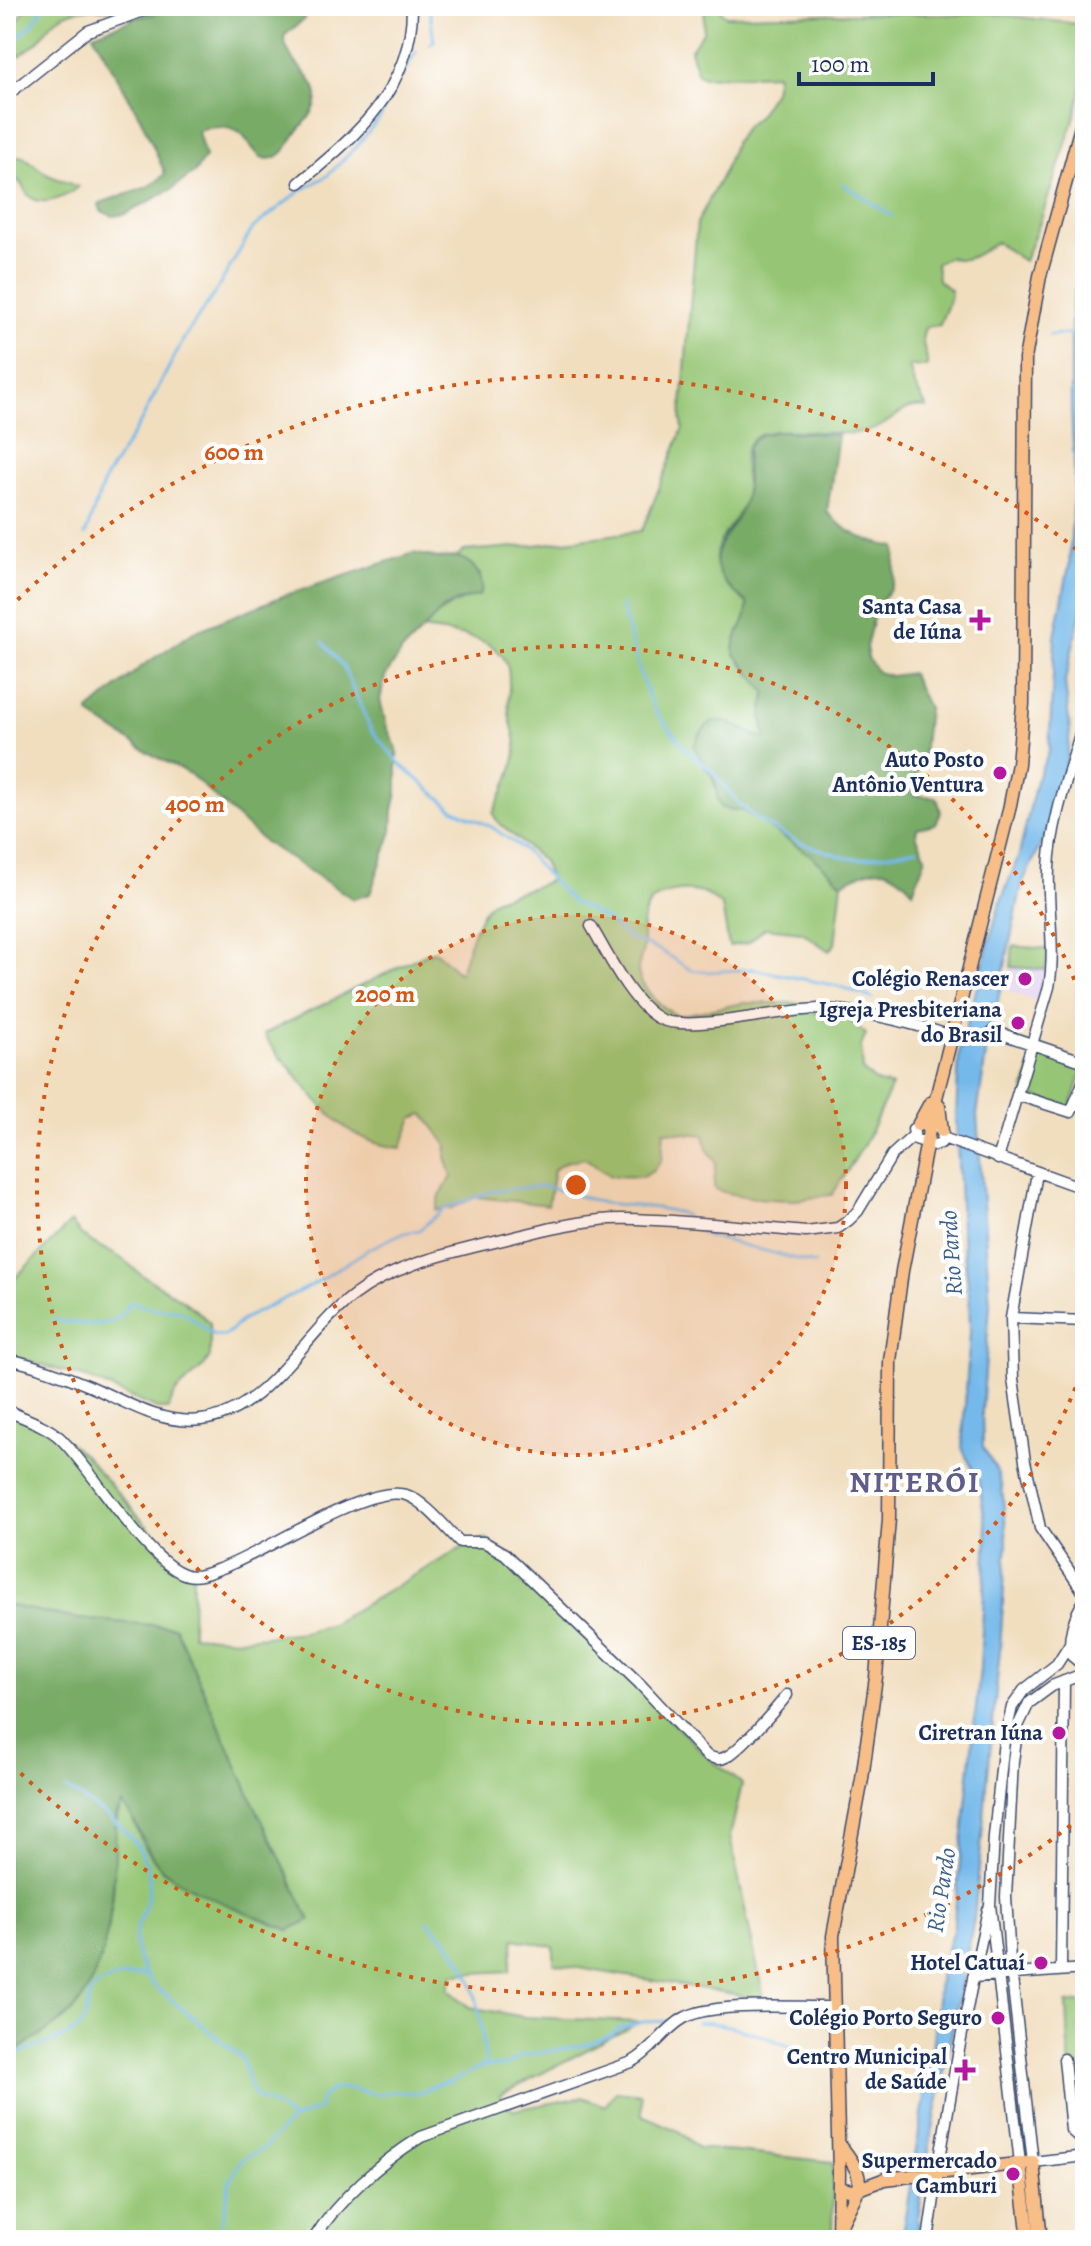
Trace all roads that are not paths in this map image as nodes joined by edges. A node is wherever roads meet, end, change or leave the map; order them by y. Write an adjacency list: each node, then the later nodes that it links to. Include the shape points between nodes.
1 (157, 6): 3 (street, via 88,31)
2 (412, 6): 5 (street, via 405,59 377,111)
3 (6, 96)
4 (1085, 112): 9 (main road, via 1040,276 1025,359 1018,764)
5 (299, 183)
6 (1085, 717): 10 (street, via 1049,867 1051,976)
7 (591, 926): 9 (street, via 634,995 661,1019 700,1023 821,1009 885,1018)
8 (993, 1031): 10 (street)
9 (951, 1036): 13 (main road)
10 (1031, 1044): 11 (street); 14 (street)
11 (1085, 1062)
12 (1085, 1078): 14 (street, via 1071,1112)
13 (940, 1082): 15 (main road); 15 (main road)
14 (1017, 1095): 16 (street)
15 (932, 1134): 16 (street); 21 (street, via 892,1155 858,1211 838,1228 806,1232 601,1220 404,1267 326,1318 270,1382 243,1404 203,1420 154,1414); 35 (main road, ES-185, via 902,1271 890,1361 887,1561 862,1779 833,1926)
16 (998, 1159): 17 (street)
17 (1037, 1173): 18 (street); 19 (street)
18 (1085, 1189)
19 (1011, 1318): 20 (street); 23 (street, via 1017,1409 1036,1516)
20 (1085, 1321)
21 (6, 1358)
22 (6, 1410): 28 (street, via 56,1435 135,1530 187,1575 235,1564 381,1494 409,1495 460,1542 484,1542 505,1554 707,1756 728,1757)
23 (1085, 1597): 24 (street)
24 (1069, 1645): 25 (street, via 1075,1661); 29 (street, via 1057,1664 1024,1690 1009,1717)
25 (1085, 1667)
26 (1085, 1673): 27 (street)
27 (1064, 1681): 31 (street); 32 (street, via 1029,1703 1016,1734 1006,1863)
28 (787, 1695)
29 (990, 1905): 33 (street); 34 (street)
30 (1085, 1969): 31 (street)
31 (1061, 1970): 32 (street)
32 (1012, 1974): 33 (street); 40 (street)
33 (999, 1975): 34 (street); 40 (street)
34 (973, 1977): 42 (street)
35 (834, 2007): 37 (main road, ES-185); 48 (street, via 732,2009 686,2017 632,2062 421,2137 363,2183)
36 (1064, 2059): 38 (street, via 1071,2130)
37 (838, 2142): 41 (main road); 43 (main road, ES-185)
38 (1085, 2143)
39 (1085, 2156): 40 (street)
40 (1027, 2162): 42 (main road); 50 (main road); 51 (main road)
41 (858, 2171): 43 (main road); 44 (main road); 46 (main road)
42 (932, 2173): 44 (main road); 49 (street)
43 (839, 2174): 45 (main road, ES-185)
44 (887, 2179): 46 (main road)
45 (839, 2188): 46 (main road); 47 (main road, ES-185)
46 (858, 2191): 47 (main road)
47 (838, 2235)
48 (313, 2240)
49 (928, 2240)
50 (1029, 2240)
51 (1041, 2240)

